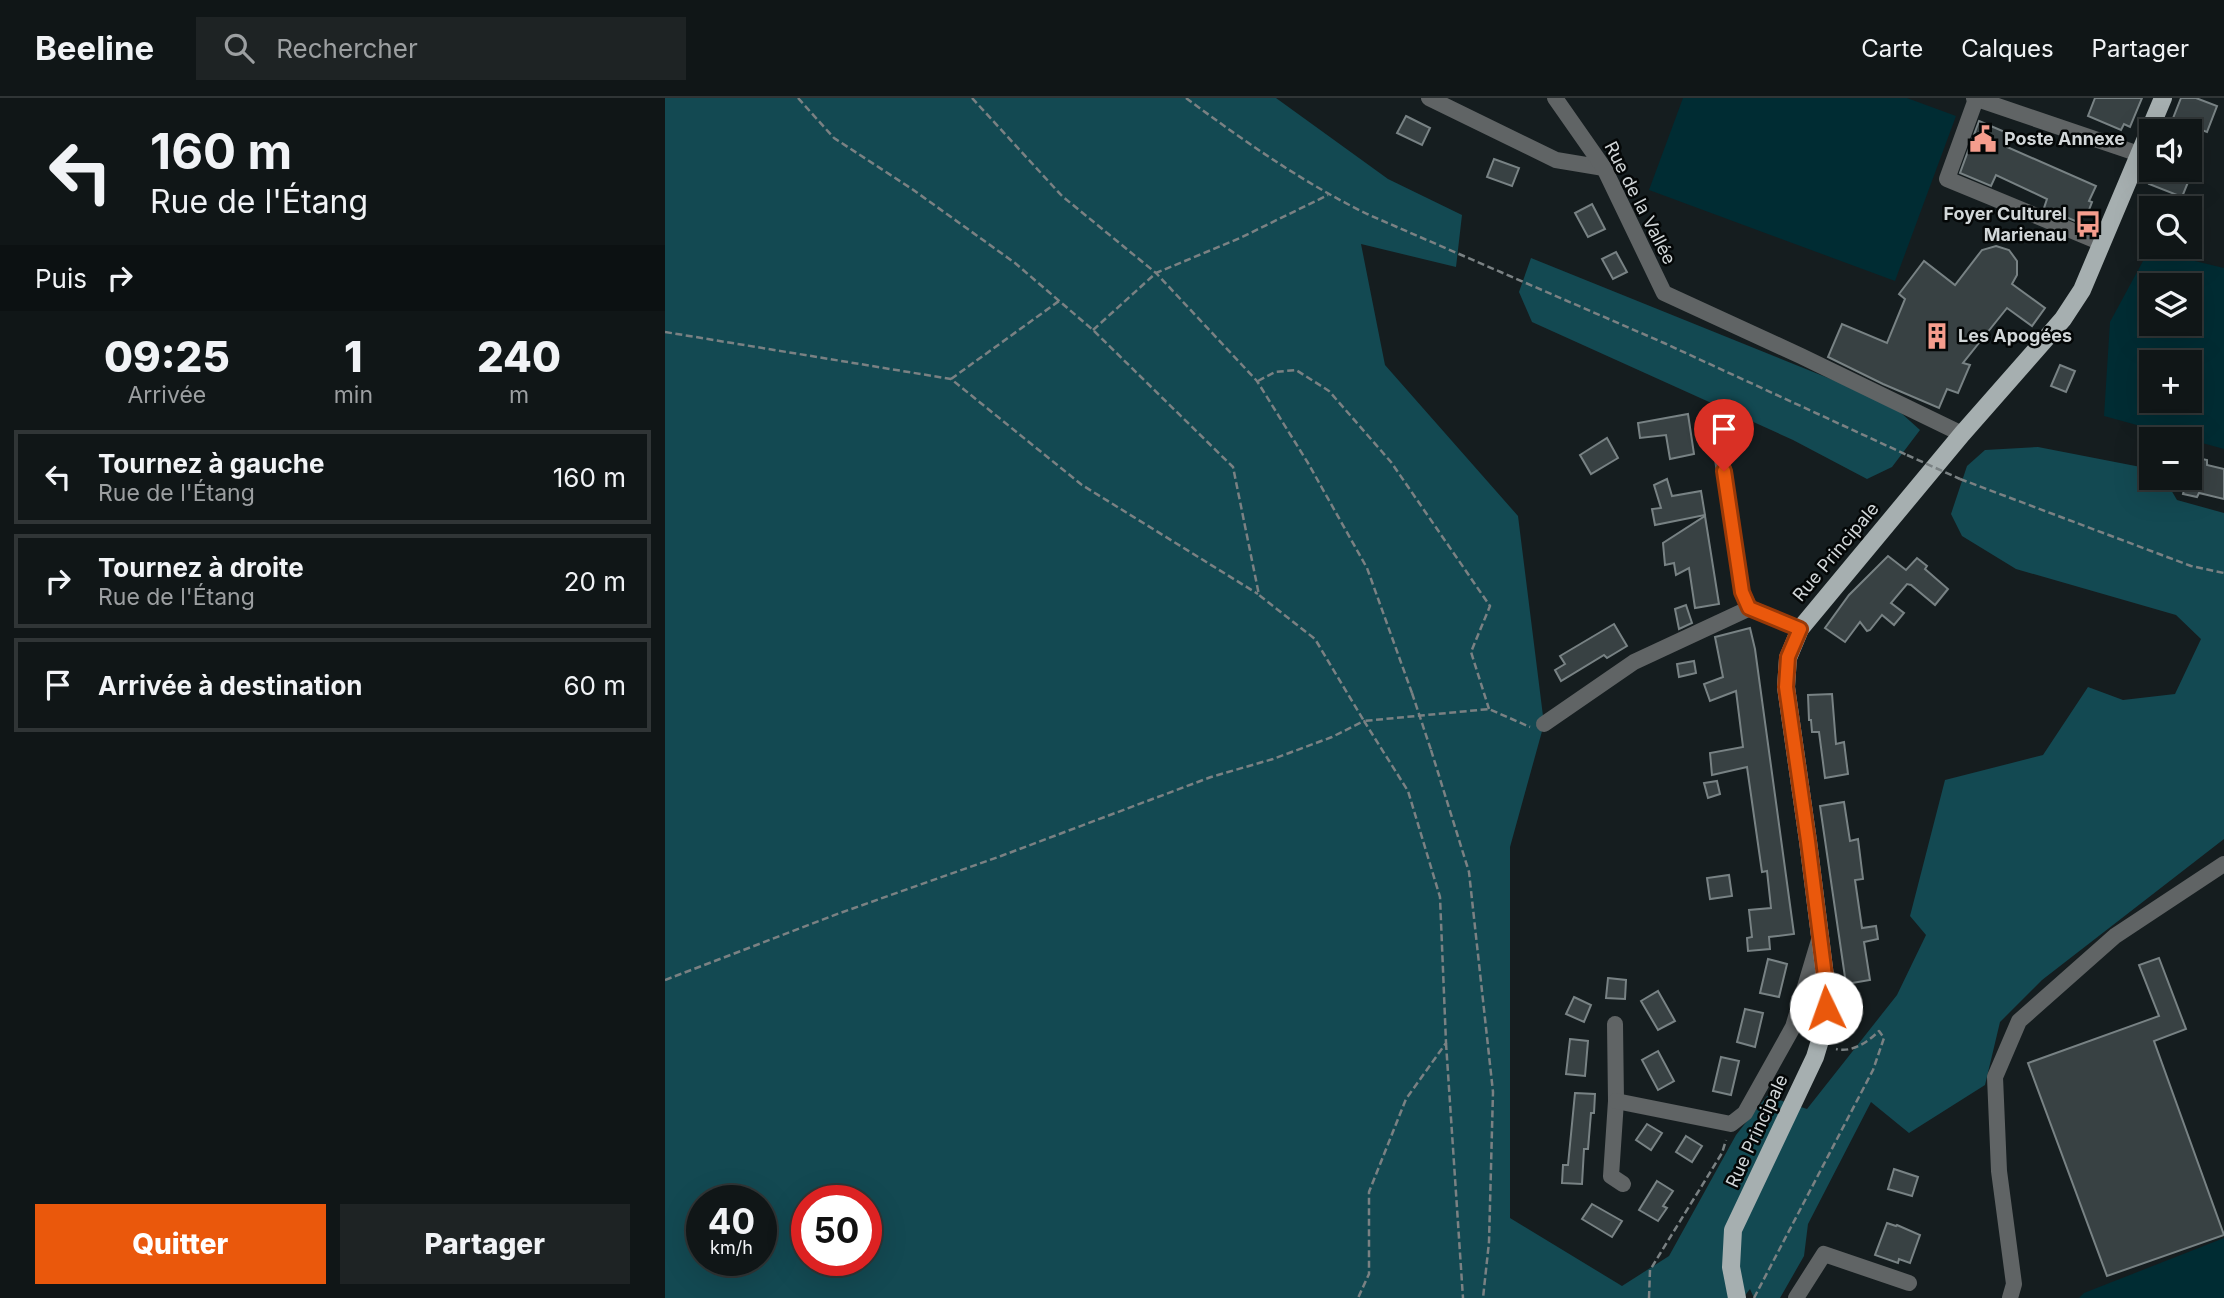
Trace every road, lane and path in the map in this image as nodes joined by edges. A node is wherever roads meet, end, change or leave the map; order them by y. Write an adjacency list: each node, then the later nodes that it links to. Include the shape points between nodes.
1 (798, 98): 14 (path, via 834,138 1015,263)
2 (972, 98): 13 (path, via 1062,195)
3 (1186, 98): 11 (path)
4 (1429, 98): 10 (street, via 1556,160)
5 (1555, 98): 10 (street, Rue de la Vallée)
6 (1975, 98): 9 (street); 12 (street, via 1947,179)
7 (2163, 98): 8 (main road, Rue Principale)
8 (2154, 119)
9 (2139, 154): 12 (main road, Rue Principale)
10 (1604, 168): 20 (street, Rue de la Vallée, via 1664,293)
11 (1328, 195): 13 (path); 21 (path, bridge, via 1960,479 2191,566)
12 (2102, 243): 20 (main road, Rue Principale, via 2082,290 2063,319)
13 (1156, 273): 15 (path); 18 (path)
14 (1059, 301): 15 (path); 17 (path)
15 (1093, 330): 22 (path, via 1233,467)
16 (665, 332): 17 (path)
17 (951, 379): 22 (path, via 1082,485)
18 (1257, 382): 25 (path, via 1275,372 1296,370 1329,391 1398,472 1490,606 1471,652); 40 (path, bridge, via 1367,568 1469,872 1493,1092)
19 (1717, 419): 23 (street, via 1742,592)
20 (1962, 434): 24 (main road, Rue Principale)
21 (2224, 573)
22 (1259, 595): 26 (path, via 1315,639)
23 (1749, 608): 24 (street); 27 (street, via 1634,662)
24 (1800, 629): 29 (main road, Rue Principale, via 1788,657 1786,687)
25 (1489, 709): 26 (path); 27 (path, via 1534,729)
26 (1364, 721): 30 (path, via 1273,759 1211,777); 32 (path, via 1408,790 1440,897)
27 (1544, 724)
28 (2224, 864): 45 (street, via 2115,936 2019,1021 1995,1077 1999,1171 2014,1284)
29 (1819, 940): 33 (main road, Rue Principale, via 1827,992); 35 (street, via 1793,1027 1745,1113)
30 (665, 980)
31 (1615, 1024): 34 (street)
32 (1446, 1043): 38 (path, via 1406,1098 1369,1192 1369,1274); 39 (path)
33 (1819, 1046): 42 (main road, Rue Principale, via 1733,1230 1731,1267); 43 (path, via 1843,1051 1869,1041 1879,1031 1884,1038 1873,1070)
34 (1616, 1101): 35 (street); 36 (street, via 1611,1176)
35 (1731, 1124): 41 (path, via 1722,1153 1650,1270)
36 (1623, 1184)
37 (1909, 1283): 44 (street, via 1824,1254)
38 (1358, 1298)
39 (1463, 1298)
40 (1483, 1298)
41 (1649, 1298)
42 (1737, 1298)
43 (1754, 1298)
44 (1796, 1298)
45 (2010, 1298)

